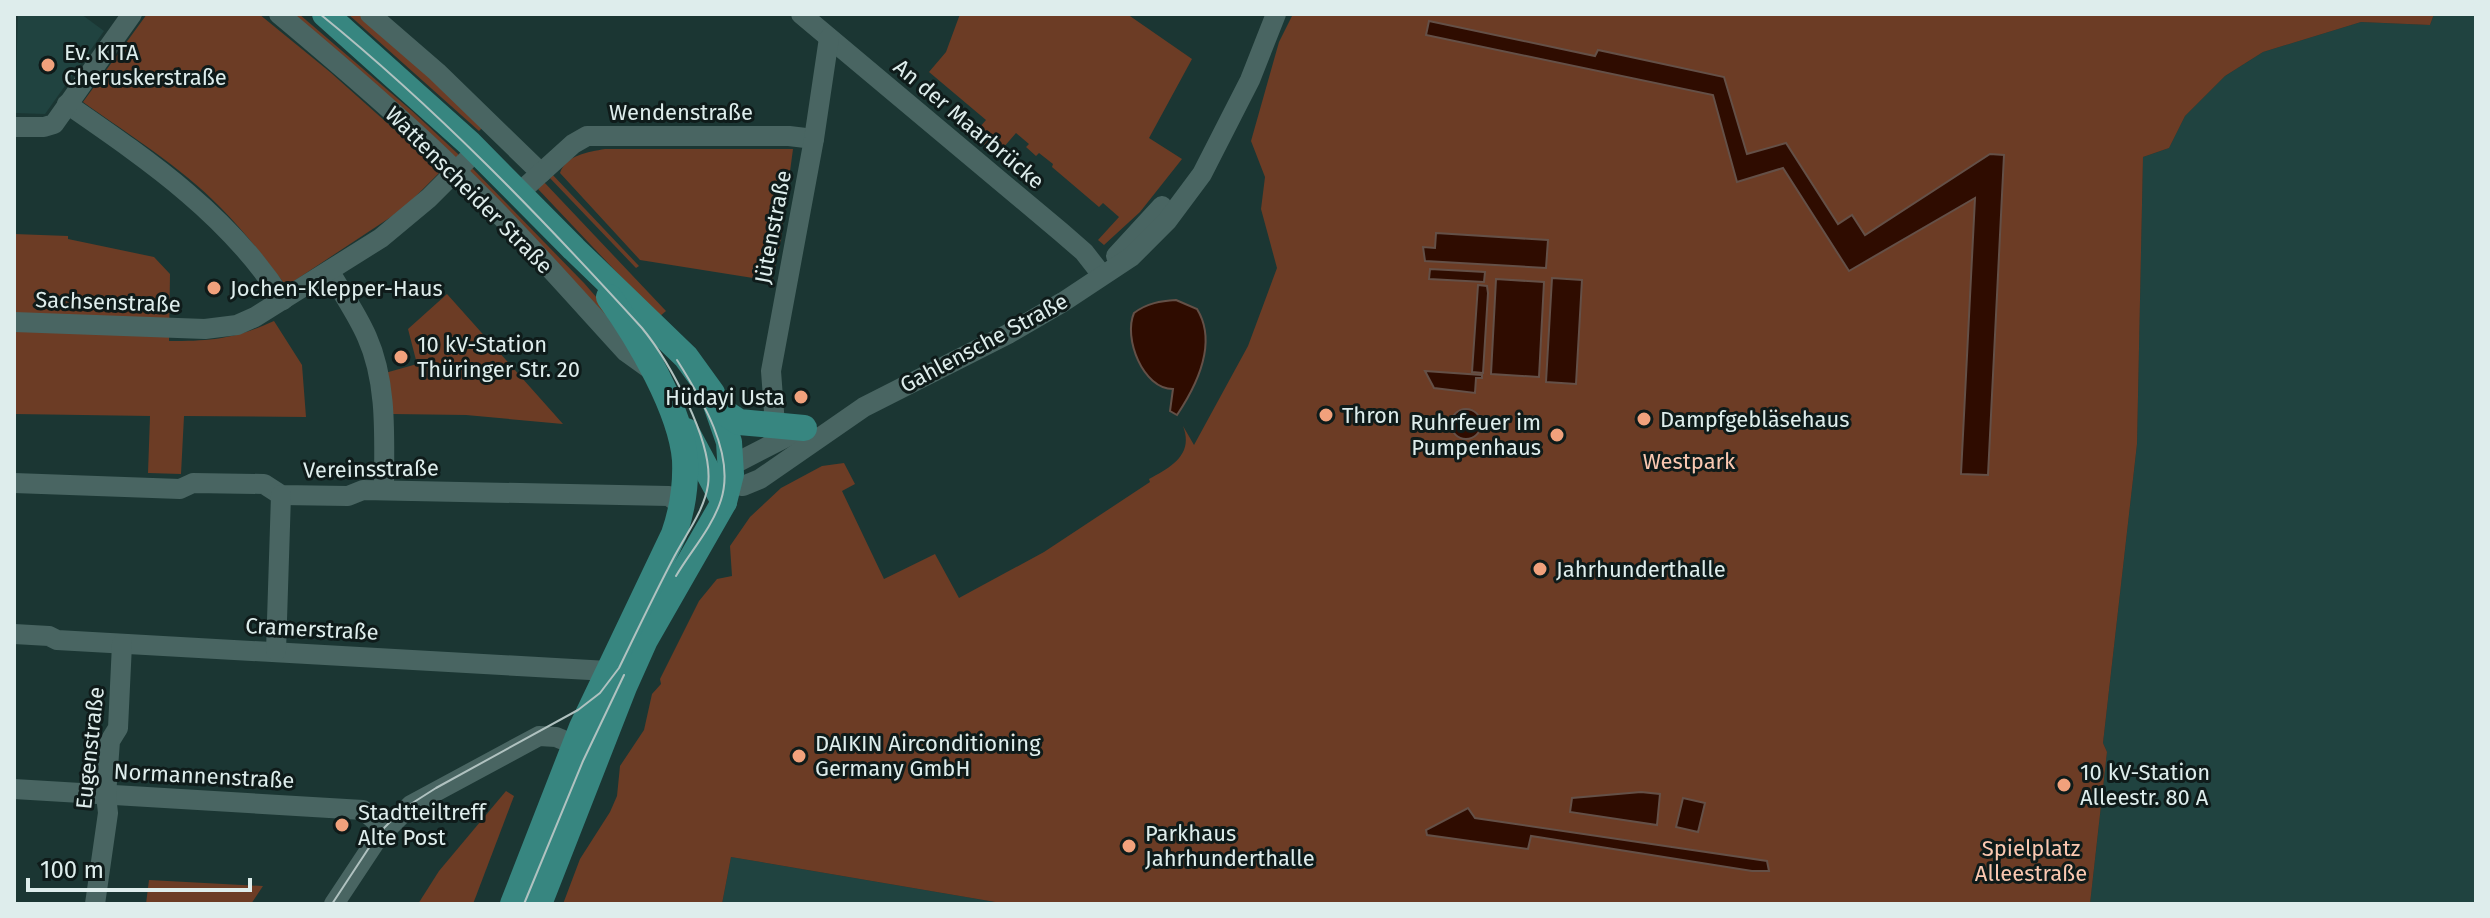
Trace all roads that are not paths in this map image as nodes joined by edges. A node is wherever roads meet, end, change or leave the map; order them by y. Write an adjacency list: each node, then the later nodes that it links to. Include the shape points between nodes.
1 (132, 14): 8 (street)
2 (279, 14): 12 (street, Wattenscheider Straße)
3 (325, 14): 11 (main road, Wattenscheider Straße)
4 (370, 14): 13 (street)
5 (801, 14): 7 (street, An der Maarbrücke)
6 (1276, 14): 17 (street, Gahlensche Straße, via 1202,174 1167,221 1131,257)
7 (829, 38): 10 (street, Jütenstraße); 17 (street, An der Maarbrücke, via 1061,232)
8 (67, 104): 9 (street, via 54,124); 18 (street, via 202,204 249,253)
9 (14, 127)
10 (814, 139): 13 (street, Wendenstraße, via 587,136); 24 (street, Jütenstraße, via 771,371)
11 (477, 150): 12 (street, Sachsenstraße); 14 (main road, Wattenscheider Straße)
12 (456, 171): 16 (street, Sachsenstraße, via 390,231); 20 (street, Wattenscheider Straße, via 626,352)
13 (541, 173): 14 (street, Wendenstraße)
14 (520, 192): 15 (main road, Wattenscheider Straße)
15 (574, 249): 20 (main road, Wattenscheider Straße, via 631,329); 23 (main road, Wattenscheider Straße, via 686,357)
16 (330, 272): 18 (street, Sachsenstraße); 28 (street, via 367,338 378,376 385,417)
17 (1102, 275): 22 (street, Gahlensche Straße, via 1008,334)
18 (283, 300): 19 (street, Sachsenstraße, via 237,325 205,329)
19 (14, 322)
20 (654, 372): 21 (main road, Wattenscheider Straße)
21 (669, 406): 26 (main road, Wattenscheider Straße); 30 (main road, Wattenscheider Straße, via 685,459)
22 (864, 407): 25 (street, Gahlensche Straße); 26 (street, Gahlensche Straße, via 760,479 743,486)
23 (719, 409): 24 (main road, Gahlensche Straße, via 739,422); 26 (main road, Wattenscheider Straße, via 729,442)
24 (775, 425): 25 (main road, Gahlensche Straße)
25 (804, 428): 26 (street, Gahlensche Straße)
26 (724, 482): 30 (main road, Wattenscheider Straße); 35 (main road, Wattenscheider Straße, via 714,523 658,614 624,687)
27 (14, 483): 29 (street, Vereinsstraße, via 180,489 193,483 264,484)
28 (384, 490): 29 (street, Vereinsstraße, via 348,496); 30 (street, Vereinsstraße, via 669,496)
29 (281, 495): 33 (street)
30 (682, 506): 34 (main road, Wattenscheider Straße, via 674,534)
31 (14, 634): 32 (street, Cramerstraße)
32 (122, 644): 33 (street, Cramerstraße); 37 (street, Eugenstraße, via 118,728 110,741)
33 (276, 651): 34 (street, Cramerstraße)
34 (608, 671): 35 (main road, Wattenscheider Straße)
35 (586, 750): 38 (street, via 539,736 411,805); 41 (main road, Wattenscheider Straße); 42 (main road, Wattenscheider Straße)
36 (14, 789): 37 (street, Normannenstraße)
37 (106, 795): 38 (street, Normannenstraße, via 363,810); 39 (street, Eugenstraße)
38 (385, 829): 40 (street)
39 (95, 904)
40 (334, 904)
41 (513, 904)
42 (539, 904)

